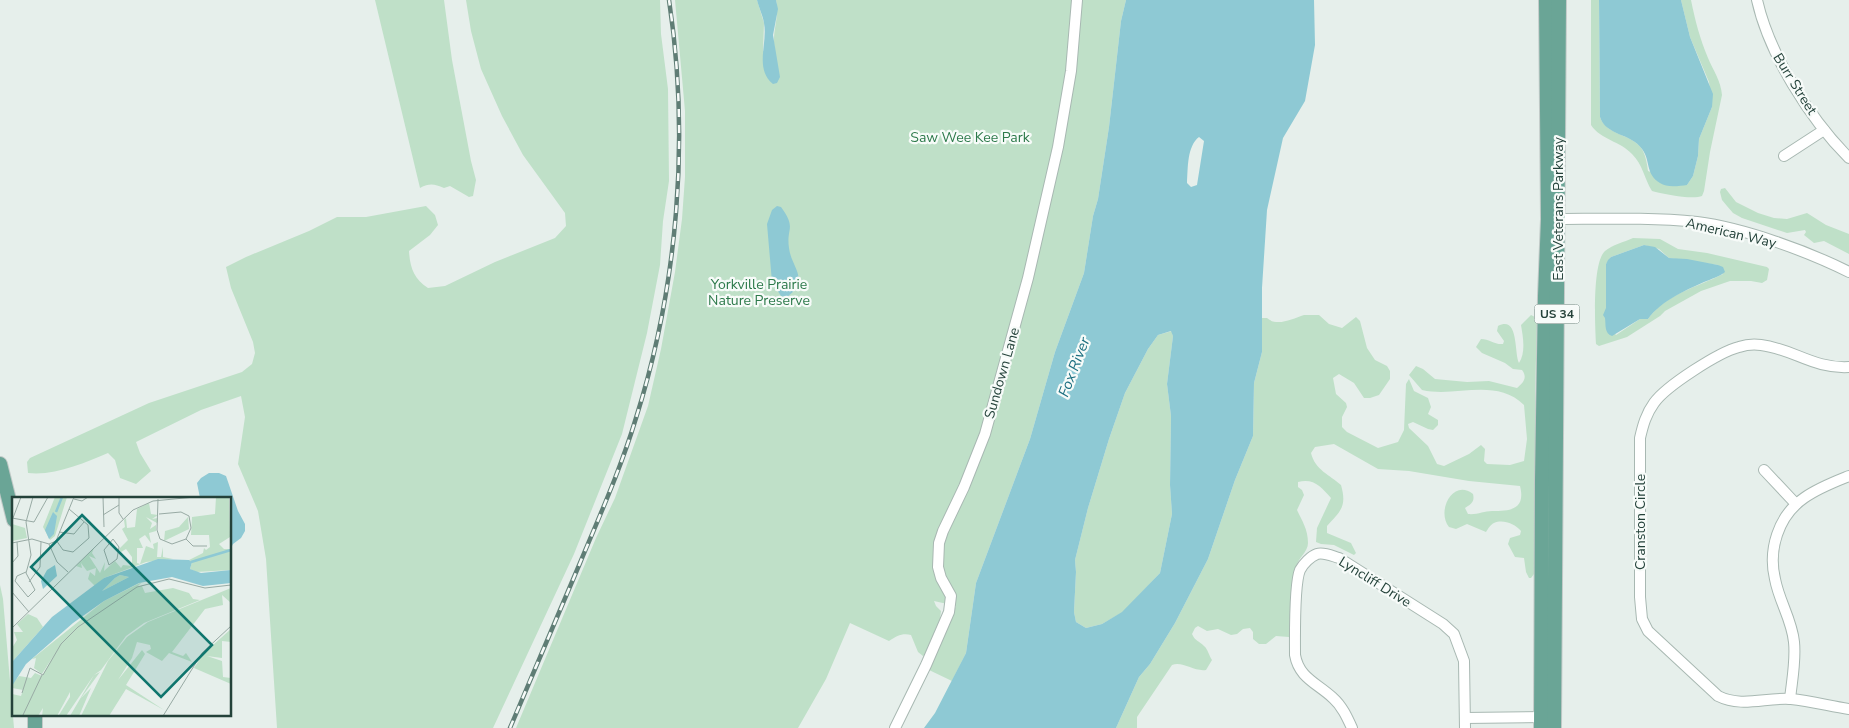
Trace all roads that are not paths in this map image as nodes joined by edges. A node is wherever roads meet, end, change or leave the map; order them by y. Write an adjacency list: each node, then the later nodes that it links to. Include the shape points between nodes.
1 (1077, 0): 20 (street, Sundown Lane, via 1063,121 1028,278 985,434 939,543 938,567 950,596 949,612)
2 (1546, 0): 8 (main road, East Veterans Parkway / US 34)
3 (1559, 0): 8 (main road, East Veterans Parkway / US 34)
4 (1757, 0): 5 (street, Burr Street, via 1773,49)
5 (1824, 130): 6 (street); 7 (street, Burr Street)
6 (1784, 156)
7 (1849, 158)
8 (1553, 219): 9 (street, American Way, via 1698,222 1781,244); 19 (main road, East Veterans Parkway / US 34, via 1555,629); 19 (main road, East Veterans Parkway / US 34, via 1544,296 1542,620)
9 (1849, 272)
10 (1849, 367): 16 (street, Cranston Circle, via 1817,364 1760,344 1740,346 1724,352 1665,390 1648,411 1640,438 1640,604 1648,631 1707,688 1725,699 1739,702)
11 (0, 464): 15 (main road)
12 (1764, 470): 14 (street)
13 (1849, 476): 14 (street)
14 (1796, 504): 16 (street, via 1778,531 1772,559 1775,580 1794,640)
15 (12, 512)
16 (1790, 699): 17 (street, Cranston Circle)
17 (1849, 709)
18 (1465, 723): 19 (street, Lyncliff Drive); 21 (street, Lyncliff Drive, via 1464,661 1454,634 1339,558 1316,554 1300,570 1297,665 1303,674 1335,699)
19 (1547, 723)
20 (895, 728)
21 (1352, 728)

